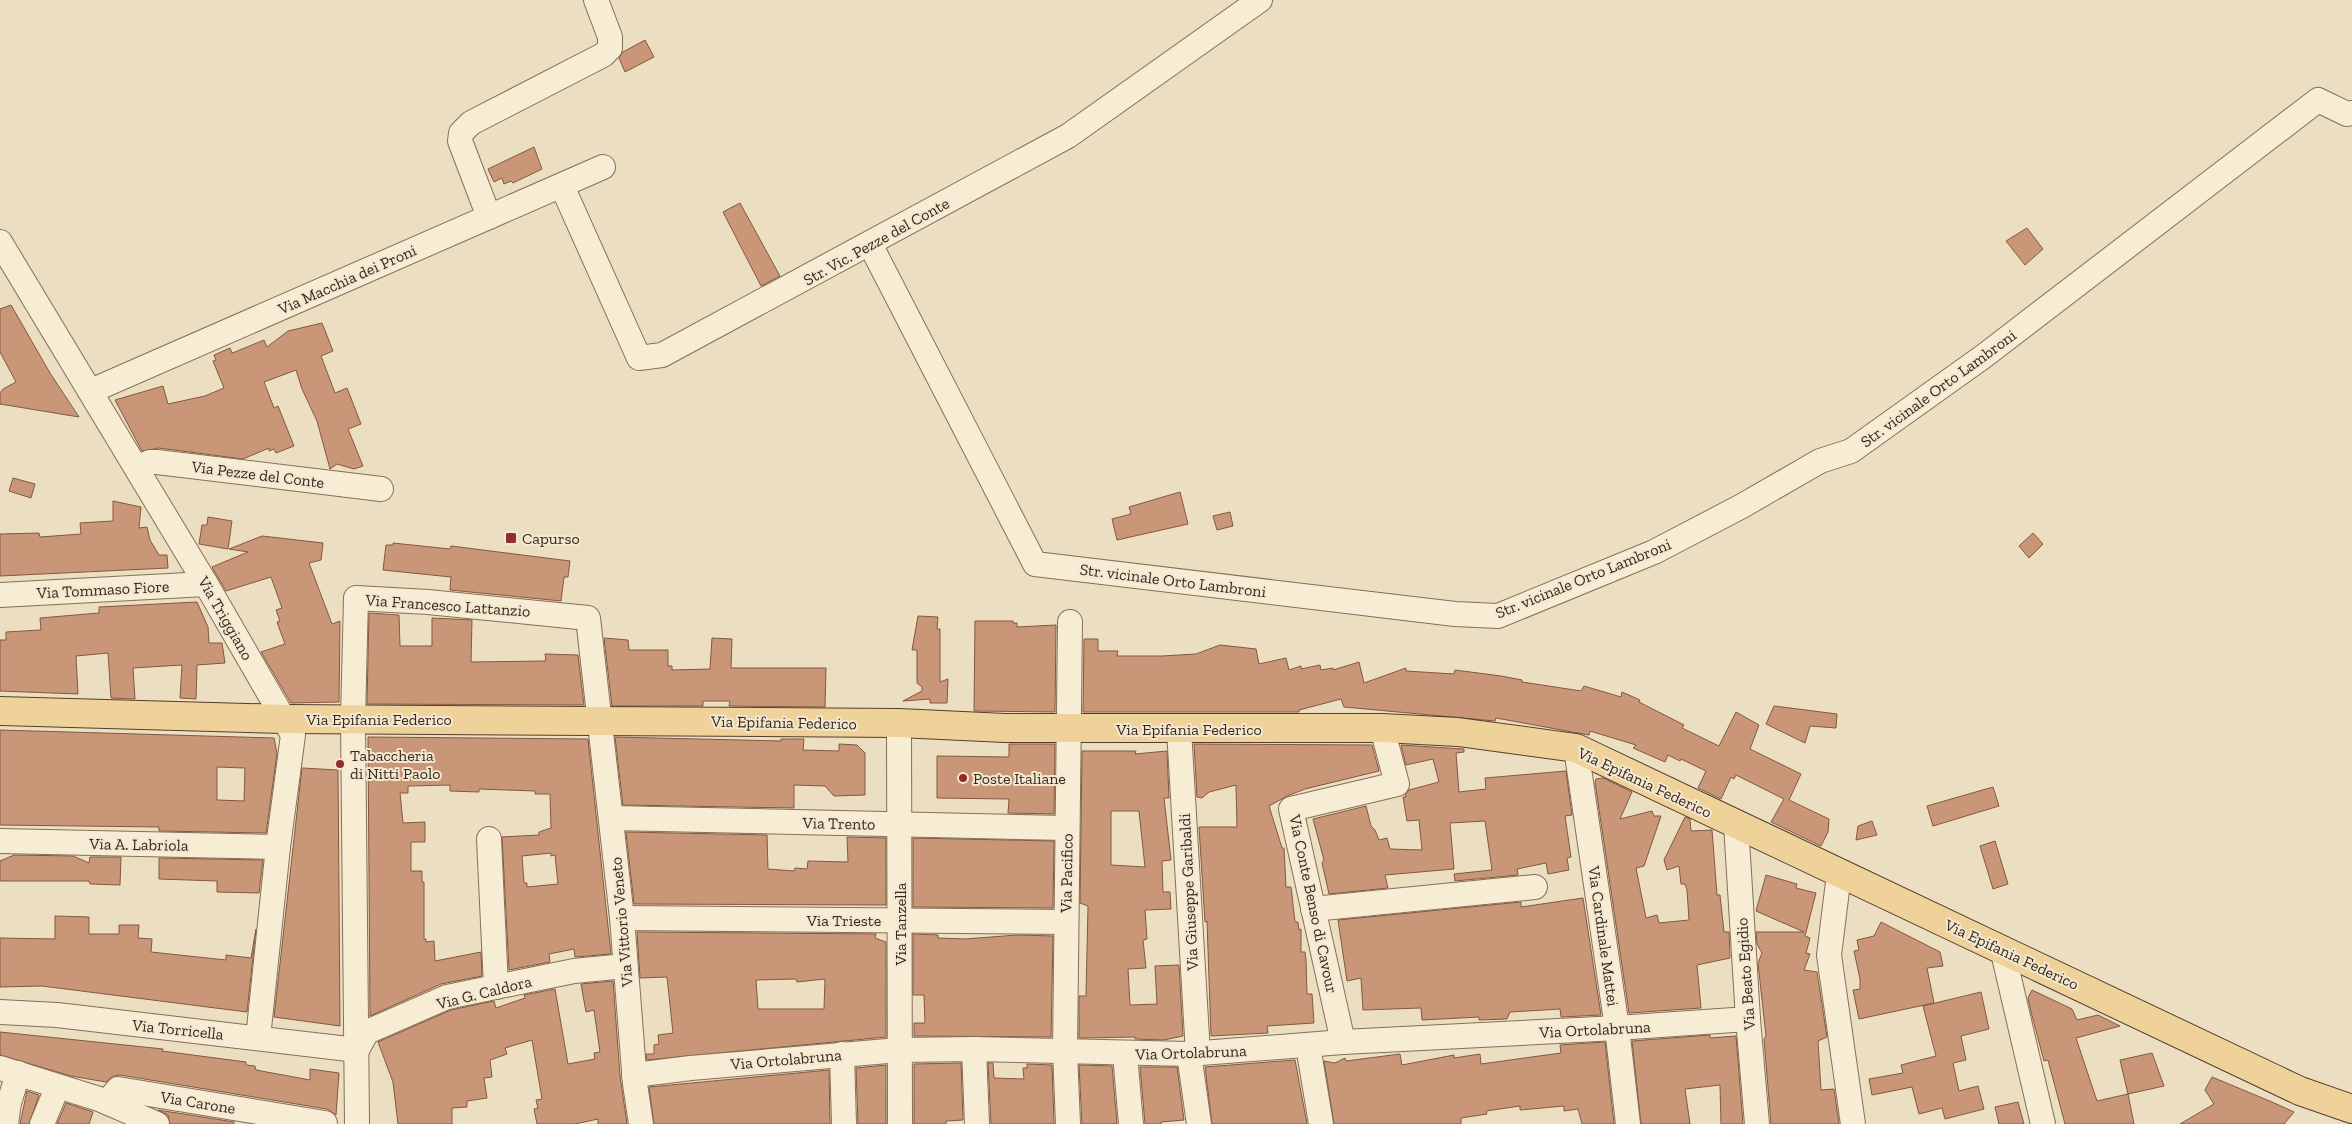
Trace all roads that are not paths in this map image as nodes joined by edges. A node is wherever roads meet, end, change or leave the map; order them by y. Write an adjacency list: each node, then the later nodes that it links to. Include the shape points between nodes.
1 (596, 0): 6 (street, via 610,37 610,48 603,55 471,123 461,133 460,141)
2 (1260, 0): 8 (street, Str. Vic. Pezze del Conte, via 1068,136)
3 (2352, 113): 8 (street, Str. vicinale Orto Lambroni, via 2347,114 2318,100 1984,356 1851,451 1820,461 1654,552 1498,616 1455,614 1035,564)
4 (603, 166): 5 (street, Via Macchia dei Proni)
5 (562, 186): 6 (street, Via Macchia dei Proni); 8 (street, Str. Vic. Pezze del Conte, via 639,358 662,355)
6 (490, 217): 9 (street, Via Macchia dei Proni)
7 (0, 242): 9 (street, Via Triggiano)
8 (870, 244)
9 (91, 391): 10 (street, Via Triggiano)
10 (137, 468): 11 (street, Via Pezze del Conte, via 157,462); 12 (street, Via Triggiano)
11 (381, 489)
12 (206, 584): 13 (street, Via Tommaso Fiore); 16 (street, Via Triggiano)
13 (0, 595)
14 (1070, 622): 20 (street, Via Pacifico)
15 (0, 711): 16 (main road, Via Epifania Federico)
16 (285, 719): 17 (main road, Via Epifania Federico); 30 (street, Via Triggiano, via 293,735)
17 (353, 719): 18 (main road, Via Epifania Federico); 18 (street, Via Francesco Lattanzio, via 356,598 588,618); 47 (street, Via Francesco Lattanzio)
18 (599, 719): 19 (main road, Via Epifania Federico); 24 (street, Via Vittorio Veneto)
19 (899, 723): 20 (main road, Via Epifania Federico); 25 (street, Via Tanzella)
20 (1069, 728): 22 (main road, Via Epifania Federico); 27 (street, Via Pacifico)
21 (1382, 728): 22 (main road, Via Epifania Federico); 23 (main road, Via Epifania Federico, via 1458,732); 33 (street, Via Conte Benso di Cavour, via 1397,784 1291,809)
22 (1179, 729): 52 (street, Via Giuseppe Garibaldi)
23 (1576, 748): 26 (main road, Via Epifania Federico); 42 (street, Via Cardinale Mattei)
24 (611, 818): 25 (street, Via Trento); 34 (street, Via Vittorio Veneto)
25 (900, 824): 27 (street, Via Trento); 35 (street, Via Tanzella)
26 (1736, 824): 31 (main road, Via Epifania Federico); 41 (street, Via Beato Egidio)
27 (1067, 828): 36 (street, Via Pacifico)
28 (488, 839): 39 (street)
29 (0, 840): 30 (street, Via A. Labriola)
30 (278, 847): 43 (street, Via Triggiano)
31 (1839, 874): 37 (main road, Via Epifania Federico); 74 (street, via 1829,955)
32 (1535, 887): 33 (street)
33 (1313, 909): 44 (street, Via Conte Benso di Cavour)
34 (622, 918): 35 (street, Via Trieste); 38 (street, Via Vittorio Veneto)
35 (900, 920): 36 (street, Via Trieste); 48 (street, Via Tanzella)
36 (1065, 922): 49 (street, Via Pacifico)
37 (2002, 948): 56 (main road, Via Epifania Federico); 75 (street)
38 (625, 966): 39 (street, Via G. Caldora, via 574,971); 54 (street, Via Vittorio Veneto)
39 (496, 987): 47 (street, Via G. Caldora, via 448,997 367,1032)
40 (0, 1012): 43 (street, Via Torricella, via 57,1015)
41 (1748, 1019): 42 (street, Via Ortolabruna); 73 (street, Via Beato Egidio)
42 (1617, 1028): 44 (street, Via Ortolabruna); 72 (street, Via Cardinale Mattei)
43 (258, 1038): 47 (street, Via Torricella)
44 (1344, 1042): 45 (street, Via Ortolabruna)
45 (1308, 1046): 52 (street, Via Ortolabruna); 71 (street)
46 (974, 1049): 48 (street, Via Ortolabruna); 49 (street, Via Ortolabruna); 67 (street)
47 (357, 1050): 63 (street, Via Francesco Lattanzio)
48 (899, 1050): 50 (street, Via Ortolabruna); 66 (street, Via Tanzella)
49 (1065, 1051): 51 (street, Via Ortolabruna); 68 (street, Via Pacifico)
50 (842, 1054): 54 (street, Via Ortolabruna); 65 (street)
51 (1125, 1054): 52 (street, Via Ortolabruna); 69 (street)
52 (1193, 1054): 70 (street, Via Giuseppe Garibaldi)
53 (9, 1071): 55 (street); 60 (street)
54 (634, 1075): 64 (street, Via Vittorio Veneto)
55 (57, 1088): 57 (street); 61 (street)
56 (2300, 1091): 58 (main road, Via Epifania Federico); 76 (main road, Via Epifania Federico)
57 (106, 1102): 59 (street, Via Carone, via 118,1089); 62 (street)
58 (2352, 1109)
59 (325, 1123)
60 (6, 1124)
61 (42, 1124)
62 (157, 1124)
63 (357, 1124)
64 (641, 1124)
65 (844, 1124)
66 (900, 1124)
67 (977, 1124)
68 (1068, 1124)
69 (1131, 1124)
70 (1199, 1124)
71 (1321, 1124)
72 (1628, 1124)
73 (1757, 1124)
74 (1853, 1124)
75 (2043, 1124)
76 (2341, 1124)

